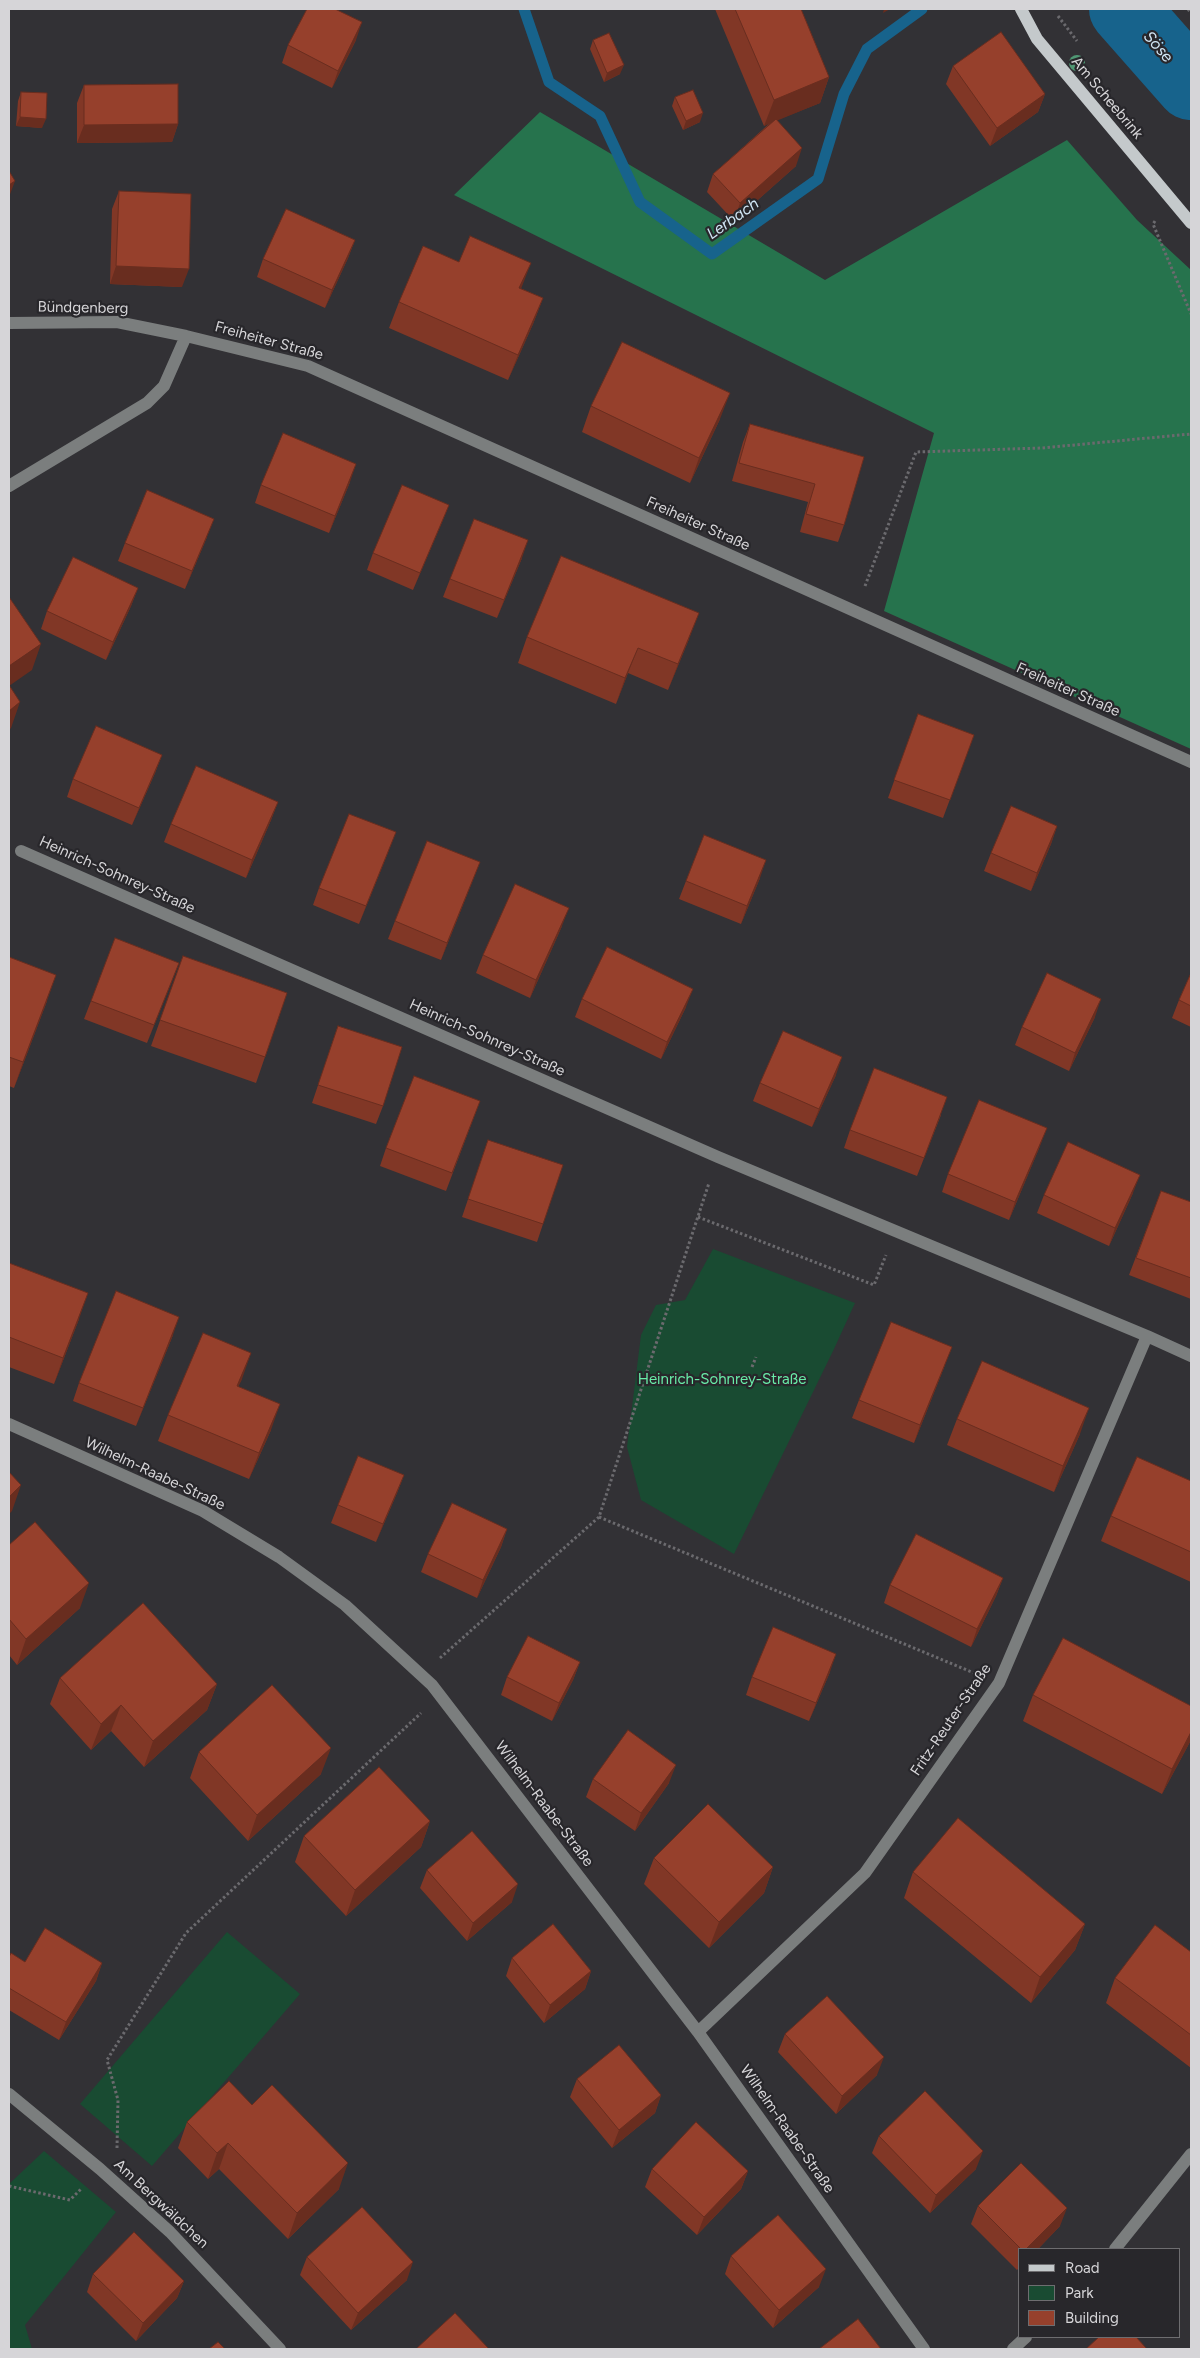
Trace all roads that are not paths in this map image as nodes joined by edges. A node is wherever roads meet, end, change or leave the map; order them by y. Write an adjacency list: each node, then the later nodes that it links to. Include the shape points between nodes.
1 (1021, 9): 2 (main road, Am Scheebrink, via 1037,39)
2 (1191, 223)
3 (9, 324): 4 (street, Bündgenberg, via 117,322)
4 (186, 336): 5 (street, via 164,386 147,403); 6 (street, Freiheiter Straße, via 308,366)
5 (9, 486)
6 (1191, 762)
7 (21, 851): 8 (street, Heinrich-Sohnrey-Straße, via 718,1157)
8 (1147, 1336): 9 (street, Heinrich-Sohnrey-Straße); 11 (street, Fritz-Reuter-Straße, via 999,1684 865,1873)
9 (1191, 1356)
10 (9, 1424): 11 (street, Wilhelm-Raabe-Straße, via 204,1511 279,1557 344,1605 432,1685)
11 (698, 2032): 17 (street, Wilhelm-Raabe-Straße)
12 (9, 2094): 16 (street, Am Bergwäldchen, via 170,2232)
13 (1191, 2154): 14 (street)
14 (1116, 2248)
15 (1025, 2338): 18 (street)
16 (280, 2349)
17 (924, 2349)
18 (1013, 2349)

